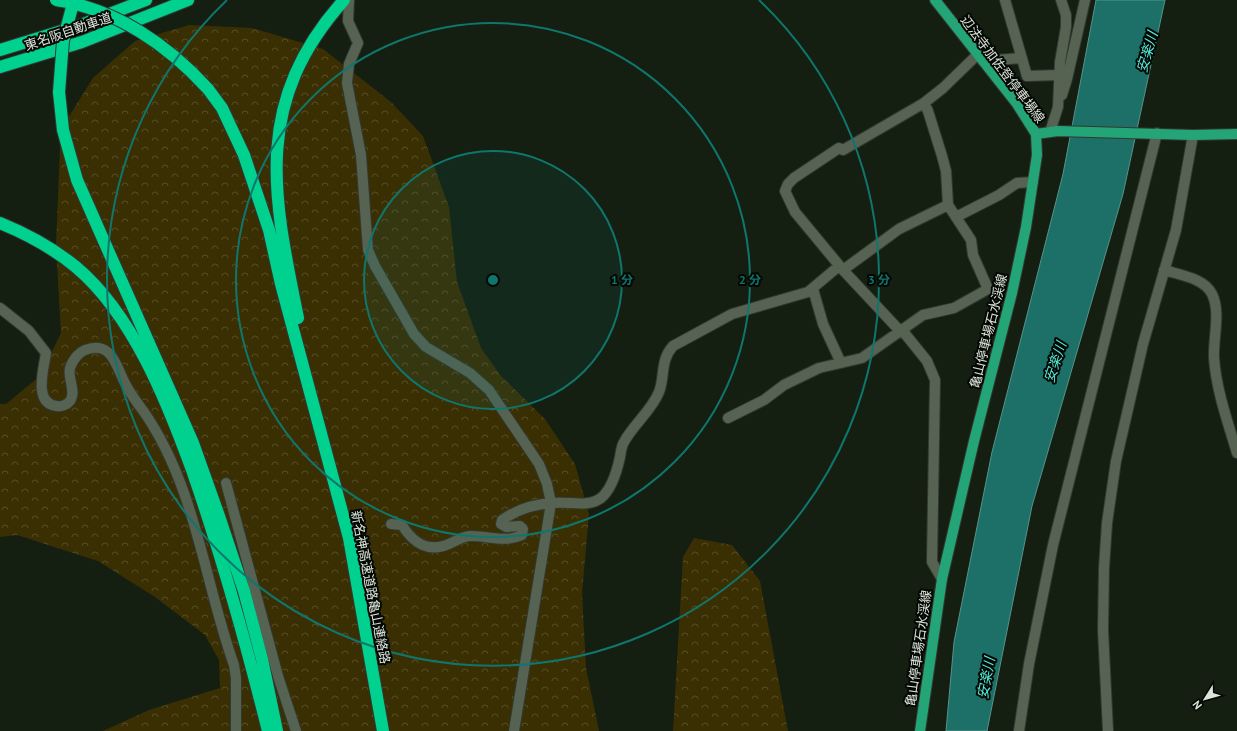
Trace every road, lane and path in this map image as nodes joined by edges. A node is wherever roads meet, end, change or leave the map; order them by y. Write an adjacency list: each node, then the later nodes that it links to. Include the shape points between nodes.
1 (56, 0): 34 (highway, bridge, via 118,19 145,34 181,60 208,89 232,126 269,230)
2 (74, 0): 42 (highway, bridge, via 63,41 58,92 69,157 92,216 193,443 244,591)
3 (146, 0): 11 (highway, 東名阪自動車道, via 78,26)
4 (188, 0): 14 (highway, 東名阪自動車道, via 82,42)
5 (359, 0): 10 (street)
6 (936, 0): 12 (main road, 辺法寺加佐登停車場線)
7 (1005, 0): 13 (street)
8 (1062, 0): 15 (street, via 1066,27)
9 (1085, 0): 17 (street, via 1067,79)
10 (347, 3): 34 (highway, via 314,36 292,80 278,132 276,156 278,218); 37 (street, via 348,21 358,43 349,64 347,83 361,155 368,250 414,334 426,347 470,373 488,390 539,464)
11 (0, 50)
12 (980, 58): 13 (street); 16 (street); 19 (main road, 辺法寺加佐登停車場線, via 1017,104)
13 (1022, 58): 15 (street, via 1026,76)
14 (0, 67)
15 (1059, 75): 17 (street)
16 (924, 103): 24 (street, via 946,171); 27 (street, via 843,150 839,148 788,184 785,191 795,212)
17 (1058, 106): 18 (street)
18 (1054, 131): 19 (main road); 20 (main road)
19 (1036, 134): 23 (main road, 亀山停車場石水渓線)
20 (1154, 134): 22 (main road); 47 (street, via 1053,545 1029,664)
21 (1237, 134): 22 (main road)
22 (1193, 135): 28 (street, via 1182,203)
23 (1033, 182): 25 (street, via 1017,183); 39 (main road, 亀山停車場石水渓線, via 1012,293)
24 (948, 205): 25 (street); 27 (street, via 899,229)
25 (956, 217): 31 (street, via 971,240 973,255 988,290 954,308 923,315)
26 (0, 223): 41 (highway, via 45,245 76,267 122,321 138,345 180,436 210,522 237,608)
27 (841, 268): 29 (street); 31 (street)
28 (1164, 270): 35 (street, via 1200,281 1212,293 1216,306 1216,369); 48 (street, via 1134,381 1116,461 1107,523 1103,630)
29 (813, 290): 32 (street); 37 (street, via 732,314 673,346 664,363 659,394 623,444 615,475 606,492 594,502)
30 (0, 308): 40 (street, via 28,330 46,353 42,392 47,402 56,406 70,402 70,369 78,356 93,348 105,351 115,360 126,386 166,448 187,502 234,665)
31 (901, 330): 32 (street, via 862,358); 39 (street, via 927,361 935,380 932,562)
32 (841, 363): 33 (street, via 819,368 794,380 758,404)
33 (728, 418)
34 (325, 450): 44 (highway, 新名神高速道路亀山連絡路, via 349,538)
35 (1237, 453)
36 (226, 483): 43 (street, via 278,676)
37 (551, 503): 38 (street, via 526,509 502,520 503,526 520,526 523,530 522,534 509,539 464,536 441,546 426,547 408,536 402,525); 45 (street)
38 (391, 524)
39 (942, 579): 46 (main road, 亀山停車場石水渓線)
40 (236, 731)
41 (268, 731)
42 (277, 731)
43 (296, 731)
44 (383, 731)
45 (514, 731)
46 (920, 731)
47 (1020, 731)
48 (1108, 731)

